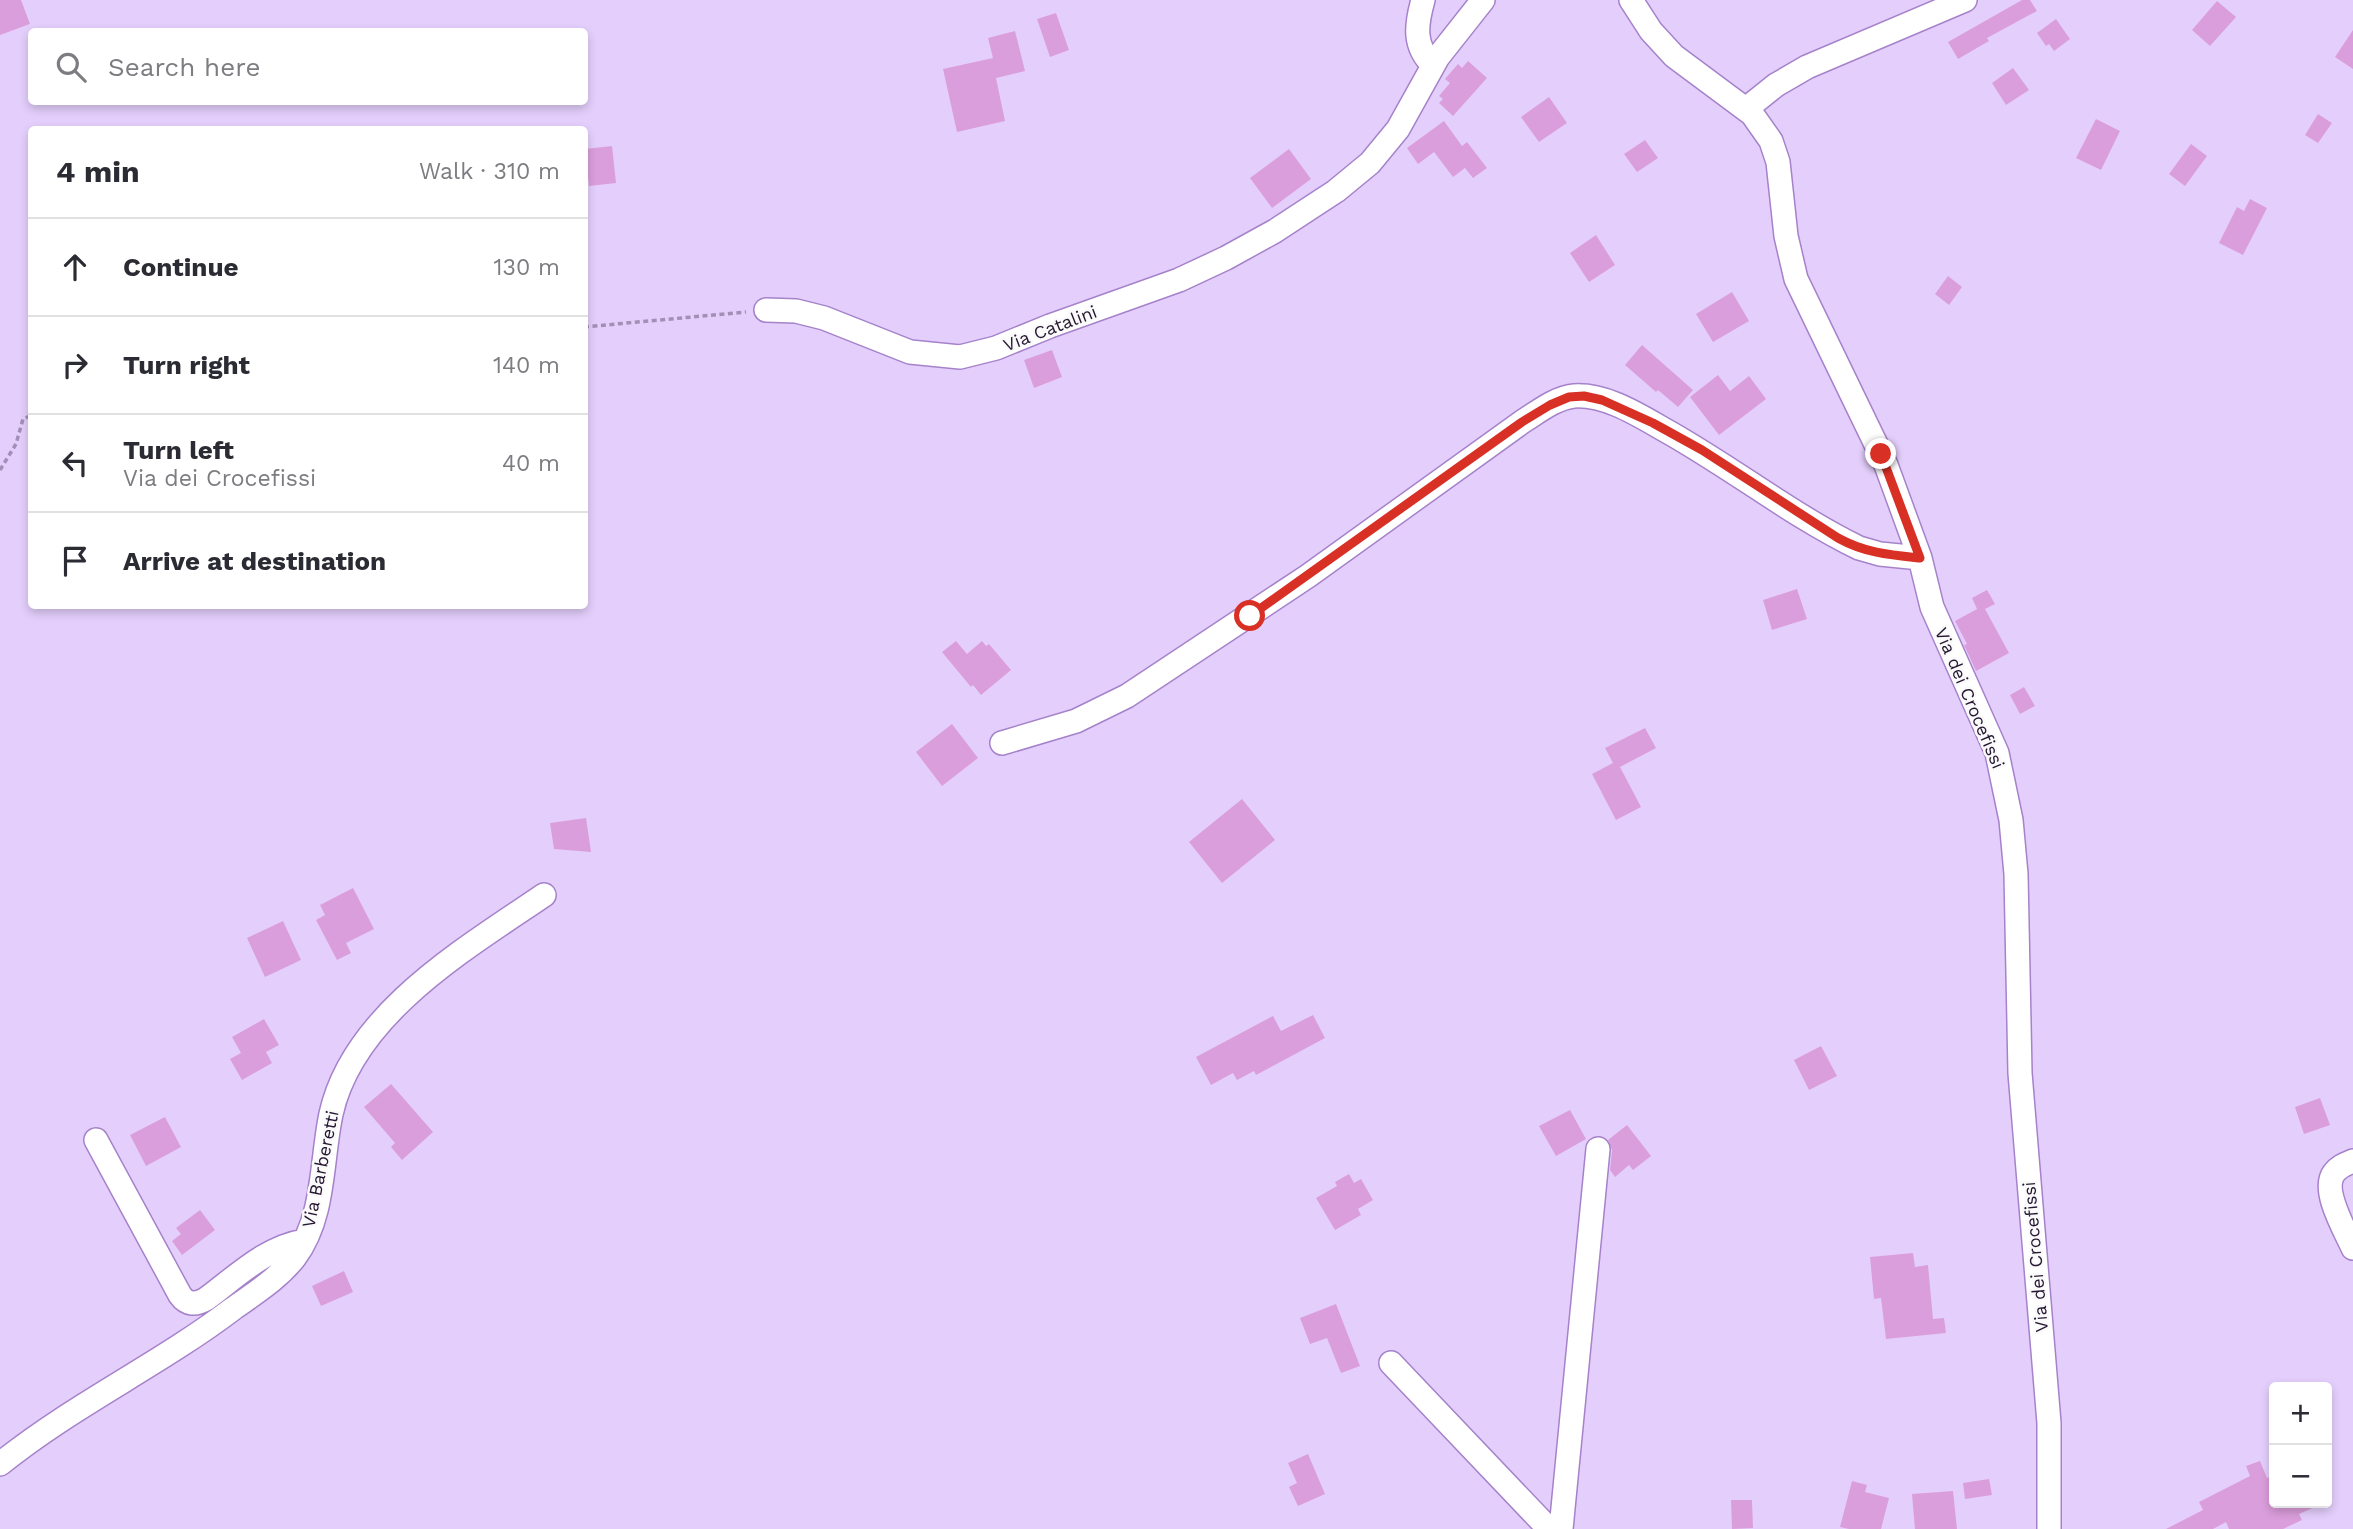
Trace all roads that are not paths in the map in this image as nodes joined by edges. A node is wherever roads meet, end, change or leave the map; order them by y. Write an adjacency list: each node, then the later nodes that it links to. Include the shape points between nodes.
1 (1423, 0): 5 (street, via 1417,40)
2 (1483, 0): 5 (street, Via Catalini)
3 (1631, 0): 6 (street, Via dei Crocefissi, via 1679,61)
4 (1965, 0): 6 (street, via 1807,67)
5 (1433, 65): 7 (street, Via Catalini, via 1385,147 1353,178 1313,206 1196,272 996,348 960,357 919,354 815,315)
6 (1746, 109): 8 (street, Via dei Crocefissi, via 1764,129 1775,152 1797,279 1875,441)
7 (766, 310)
8 (1920, 558): 9 (street, via 1859,548 1653,423 1602,400 1569,397 1522,422 1317,570 1127,696 1076,721); 20 (street, Via dei Crocefissi, via 1932,607 1997,753 2011,820 2018,908 2020,1073 2049,1423)
9 (1002, 743)
10 (544, 895): 14 (street, Via Barberetti, via 444,964 361,1046 336,1095 316,1208)
11 (96, 1140): 14 (street, via 188,1302 206,1299 261,1258)
12 (1598, 1149): 19 (street)
13 (2353, 1161): 15 (street, via 2336,1170 2330,1183)
14 (304, 1241): 17 (street, Via Barberetti, via 283,1270 213,1324)
15 (2353, 1248)
16 (1391, 1363): 18 (street)
17 (0, 1464)
18 (1549, 1529)
19 (1561, 1529)
20 (2049, 1529)

